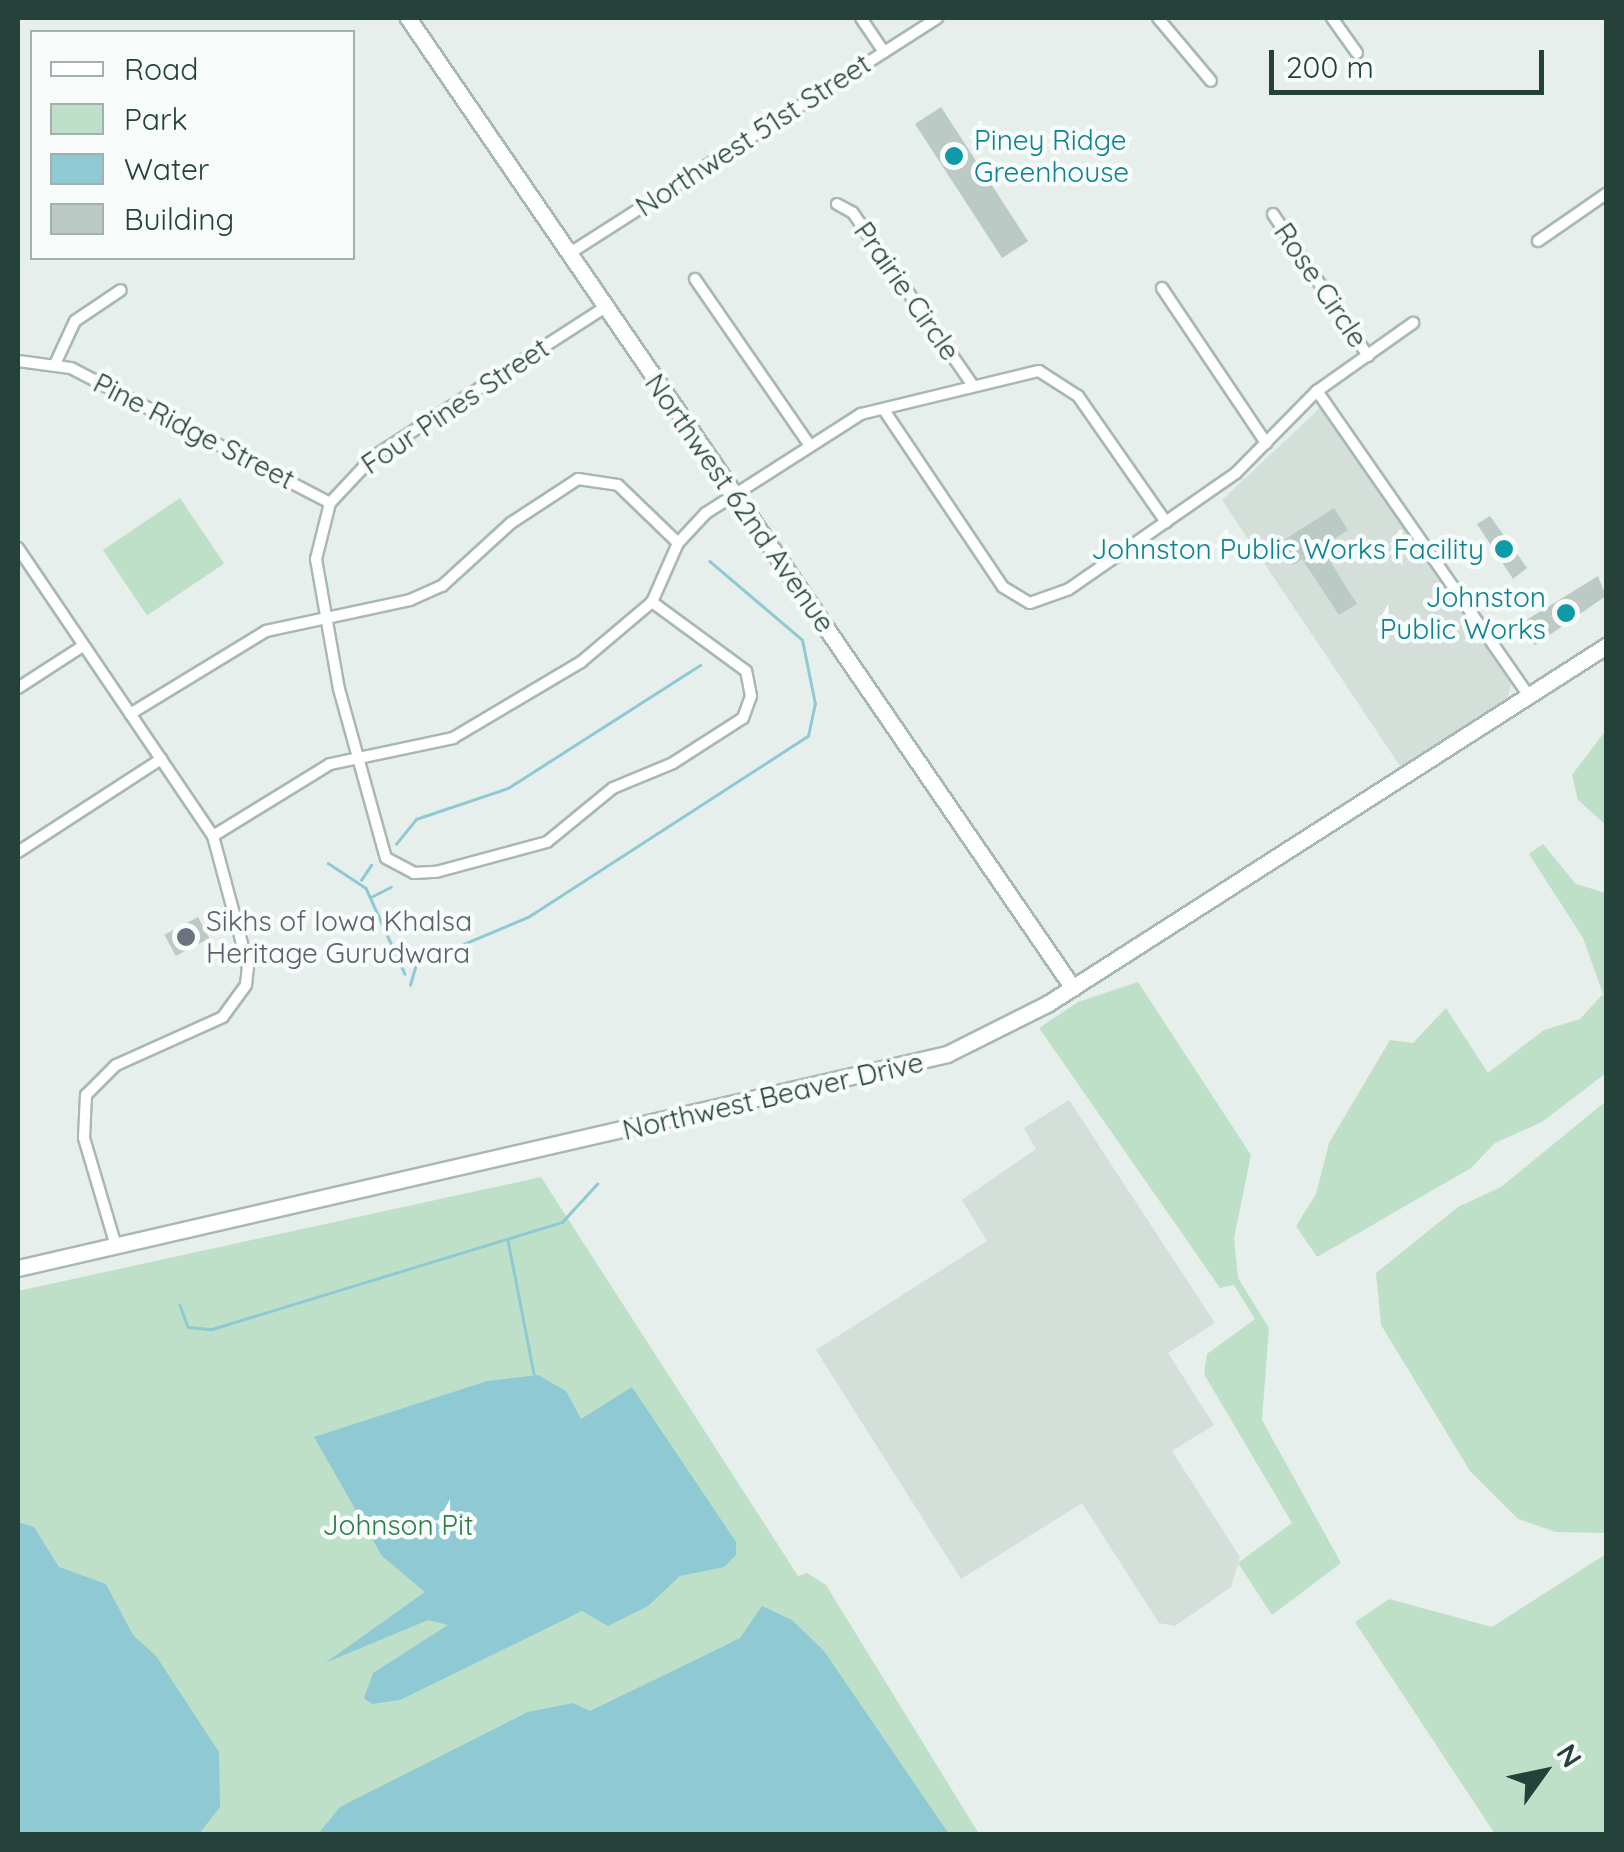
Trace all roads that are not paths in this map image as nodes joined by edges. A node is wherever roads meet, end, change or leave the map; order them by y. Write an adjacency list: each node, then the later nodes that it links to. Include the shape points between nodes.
1 (408, 18): 13 (main road, Northwest 62nd Avenue)
2 (861, 18): 6 (street)
3 (937, 18): 6 (street, Northwest 51st Street)
4 (1158, 18): 8 (street)
5 (1332, 18): 7 (street)
6 (884, 52): 13 (street, Northwest 51st Street)
7 (1357, 53)
8 (1211, 82)
9 (1606, 194): 12 (street)
10 (836, 204): 22 (street, Prairie Circle, via 852,213)
11 (1273, 214): 19 (street, Rose Circle)
12 (1538, 241)
13 (570, 253): 17 (main road, Northwest 62nd Avenue)
14 (695, 278): 25 (street)
15 (1162, 288): 26 (street)
16 (121, 290): 21 (street, via 75,321)
17 (604, 308): 27 (main road, Northwest 62nd Avenue); 28 (street, Four Pines Street, via 374,456)
18 (1413, 323): 19 (street)
19 (1368, 356): 23 (street)
20 (18, 361): 21 (street)
21 (56, 362): 28 (street, Pine Ridge Street)
22 (971, 384): 24 (street); 29 (street, via 1020,370 1068,385)
23 (1316, 391): 26 (street); 37 (street)
24 (884, 410): 25 (street); 29 (street, via 1016,598 1030,603 1069,589)
25 (808, 443): 27 (street)
26 (1266, 443): 29 (street)
27 (733, 491): 30 (street); 43 (main road, Northwest 62nd Avenue)
28 (330, 502): 33 (street, Four Pines Street, via 316,559)
29 (1166, 522)
30 (678, 542): 32 (street); 33 (street, via 618,485 586,477 511,523 442,586)
31 (18, 548): 34 (street)
32 (652, 602): 39 (street, via 581,662 472,729 438,743); 39 (street, Four Pines Street, via 746,671 752,696 743,718 673,762 614,788 548,842 436,872 396,866 378,847)
33 (326, 617): 38 (street, via 251,637); 39 (street, Four Pines Street)
34 (83, 646): 36 (street); 38 (street)
35 (1606, 646): 37 (main road, Northwest Beaver Drive)
36 (18, 688)
37 (1530, 697): 43 (main road, Northwest Beaver Drive)
38 (130, 714): 40 (street)
39 (356, 754): 41 (street)
40 (161, 760): 41 (street); 42 (street)
41 (213, 836): 44 (street, via 246,949 246,985 223,1017 116,1065 86,1095 84,1138)
42 (18, 852)
43 (1073, 988): 44 (main road, Northwest Beaver Drive, via 998,1032 887,1073)
44 (116, 1246): 45 (main road, Northwest Beaver Drive)
45 (18, 1268)

